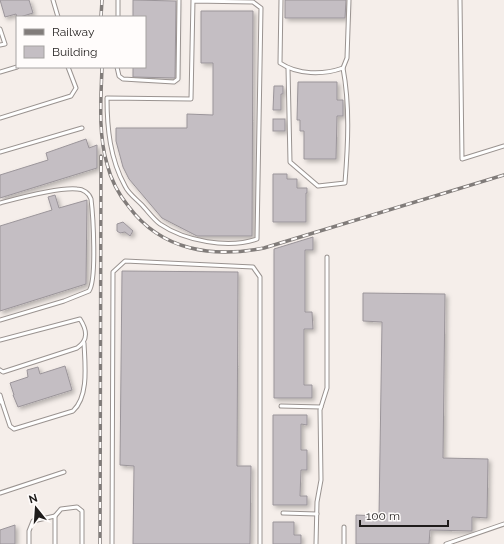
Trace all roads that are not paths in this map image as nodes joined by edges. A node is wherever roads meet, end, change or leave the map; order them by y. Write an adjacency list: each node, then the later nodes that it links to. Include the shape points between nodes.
1 (53, 0): 8 (lane)
2 (118, 0): 9 (lane)
3 (179, 0): 14 (lane, via 178,79 174,82 123,79 119,76)
4 (193, 0): 4 (lane, via 191,99 107,98 107,121 113,159 125,188 160,223 184,236 207,242 246,242 257,239 261,8 253,2)
5 (281, 0): 15 (lane, via 280,63)
6 (349, 0): 16 (lane, via 347,58)
7 (460, 0): 20 (lane, via 462,159)
8 (58, 16)
9 (118, 16)
10 (0, 29): 11 (lane, via 5,44)
11 (0, 45)
12 (16, 67): 17 (lane)
13 (68, 68): 18 (lane, via 76,88 71,96)
14 (117, 68)
15 (288, 68): 16 (lane, via 298,72 331,72); 16 (lane, via 290,162 318,186 345,183 348,145 347,90)
16 (343, 68)
17 (0, 72)
18 (0, 118)
19 (82, 128): 21 (lane)
20 (504, 146)
21 (0, 152)
22 (0, 203): 24 (lane, via 76,188 89,194 91,199 93,234 92,282 89,291)
23 (327, 257): 31 (lane, via 327,388)
24 (0, 320)
25 (0, 340): 26 (lane, via 80,319 86,337)
26 (84, 344): 27 (lane, via 3,372); 29 (lane, via 84,389 79,405 72,411 14,429 10,426)
27 (0, 370)
28 (0, 395): 29 (lane)
29 (1, 402)
30 (281, 406): 31 (lane)
31 (321, 407): 35 (lane, via 321,480)
32 (64, 472): 33 (lane)
33 (0, 493)
34 (282, 513): 35 (lane)
35 (317, 514): 44 (lane)
36 (56, 516): 39 (lane, via 33,521 29,530); 40 (lane); 41 (lane, via 61,509 77,507 82,510)
37 (504, 524): 46 (lane)
38 (344, 527): 45 (lane)
39 (29, 544)
40 (55, 544)
41 (82, 544)
42 (112, 544): 43 (lane, via 113,272 125,261 252,267 260,277)
43 (260, 544)
44 (316, 544)
45 (344, 544)
46 (446, 544)

